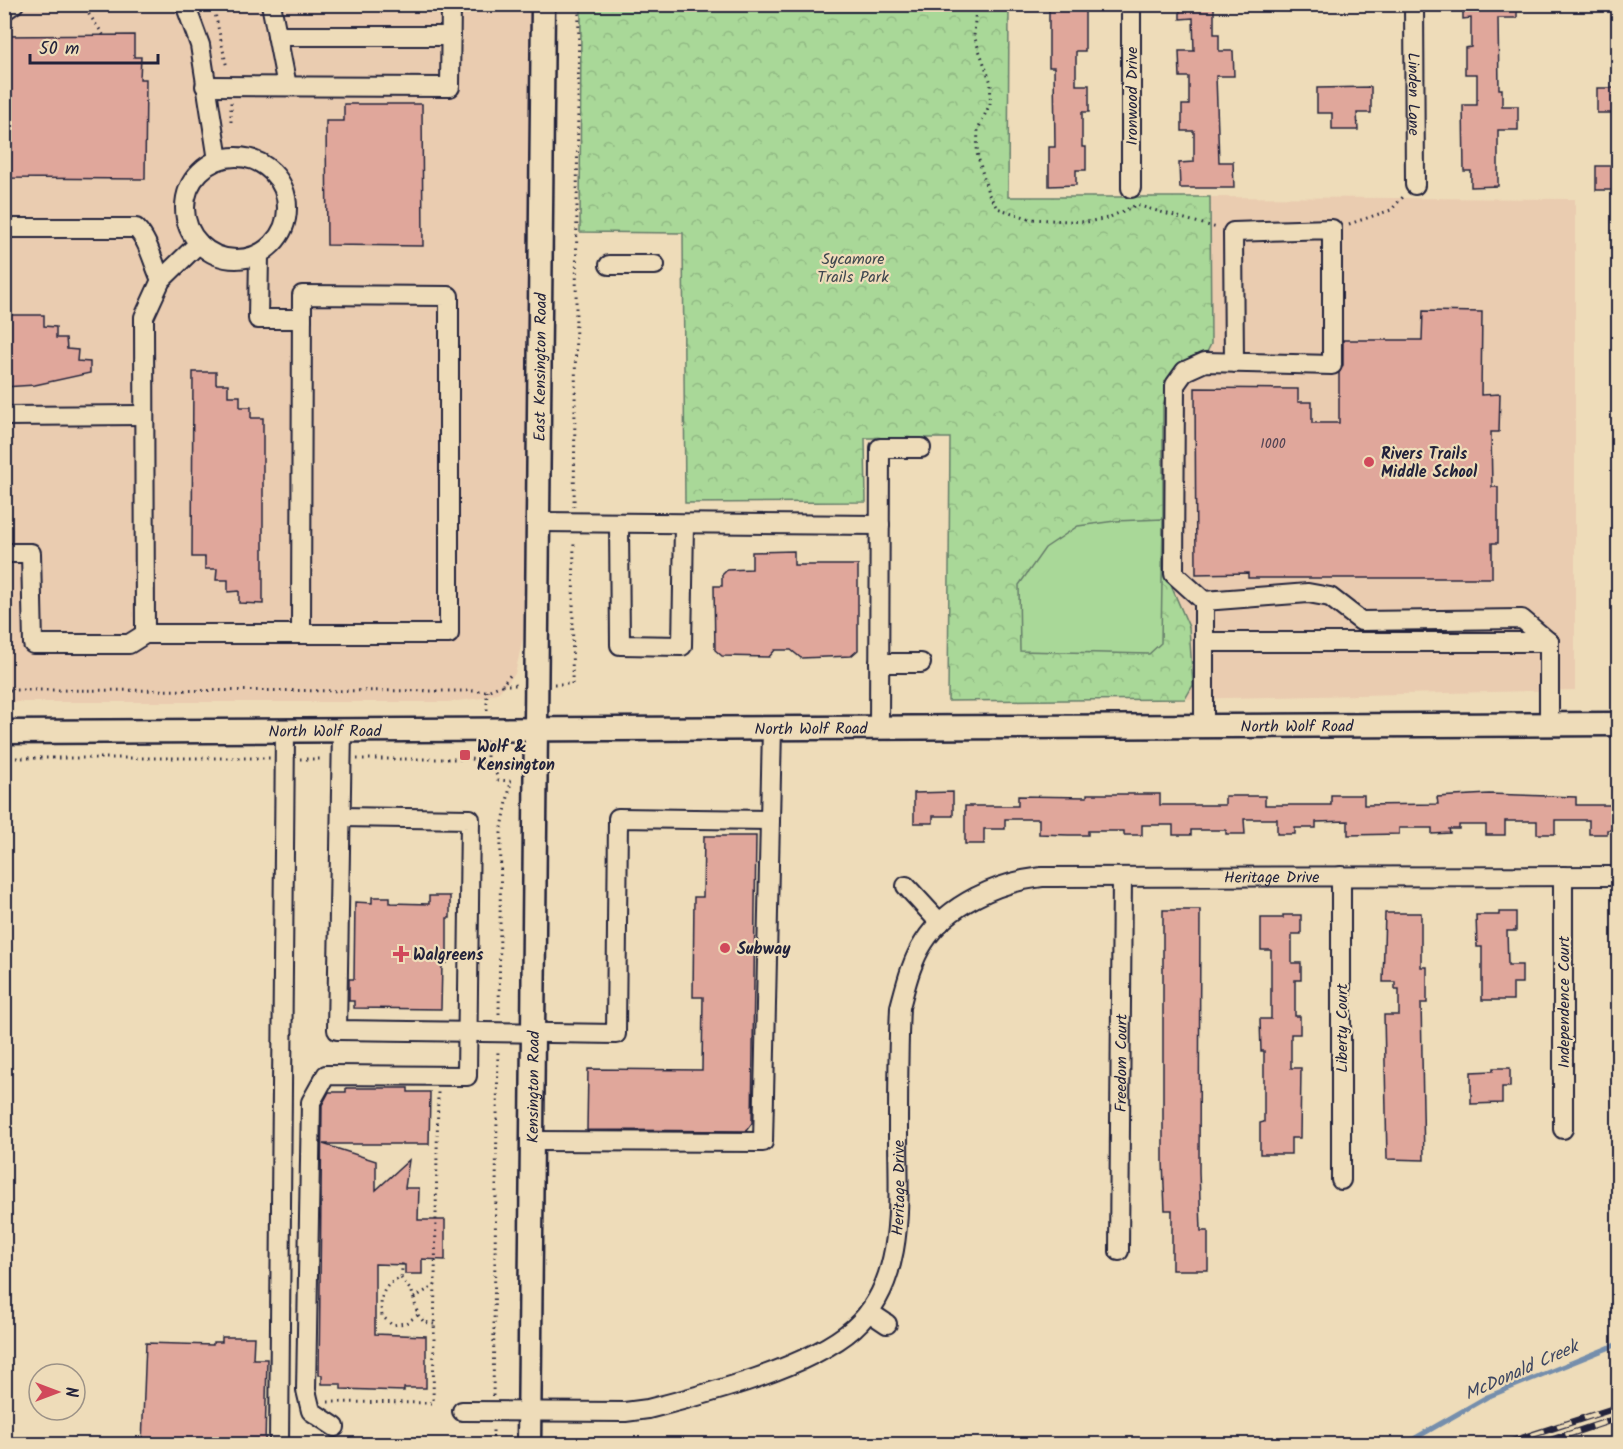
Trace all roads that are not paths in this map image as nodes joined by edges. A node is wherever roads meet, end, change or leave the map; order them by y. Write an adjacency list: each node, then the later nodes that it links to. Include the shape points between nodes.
1 (14, 4): 8 (street)
2 (185, 4): 11 (street, via 200,45)
3 (271, 4): 9 (street)
4 (451, 4): 10 (street)
5 (543, 4): 27 (main road, East Kensington Road)
6 (1131, 4): 15 (street, Ironwood Drive)
7 (1414, 4): 14 (street, Linden Lane)
8 (4, 11)
9 (277, 36): 10 (street); 12 (street)
10 (451, 36): 12 (street, via 450,87)
11 (205, 86): 12 (street); 13 (street)
12 (286, 86)
13 (218, 160): 17 (street, via 192,181 186,196 187,221); 18 (street, via 250,158 278,178 285,194 287,212 283,229)
14 (1414, 185)
15 (1131, 188)
16 (4, 228): 21 (street, via 136,228 145,237)
17 (199, 243): 18 (street, via 211,253 227,258); 21 (street)
18 (259, 254): 22 (street, via 258,319)
19 (609, 265): 20 (street)
20 (655, 265)
21 (161, 280): 24 (street, via 144,317)
22 (302, 319): 33 (street); 33 (street, via 302,296 450,296 450,634)
23 (1233, 363): 23 (street, via 1332,365 1332,229 1233,232); 32 (street, via 1205,362 1185,370 1175,385 1174,574)
24 (144, 415): 25 (street); 34 (street)
25 (4, 416)
26 (921, 448): 30 (street, via 880,448)
27 (538, 522): 28 (street); 44 (main road, East Kensington Road)
28 (619, 523): 29 (street); 29 (street, via 620,645 664,646 682,646)
29 (684, 524): 30 (street)
30 (880, 525): 37 (street)
31 (4, 553): 34 (street, via 31,553 33,644 129,644)
32 (1204, 601): 35 (street); 36 (street, via 1308,592 1330,597 1361,621 1522,620)
33 (301, 633): 34 (street)
34 (145, 634)
35 (1204, 642): 36 (street); 41 (street)
36 (1549, 642): 39 (street)
37 (879, 663): 38 (street); 43 (street)
38 (921, 663)
39 (1549, 724): 40 (main road, North Wolf Road); 41 (main road, North Wolf Road)
40 (1618, 724)
41 (1204, 726): 43 (main road, North Wolf Road)
42 (772, 728): 43 (main road, North Wolf Road); 44 (main road, North Wolf Road); 49 (street)
43 (879, 728)
44 (537, 729): 46 (main road, North Wolf Road); 59 (main road, Kensington Road)
45 (285, 730): 46 (main road, North Wolf Road); 47 (main road, North Wolf Road); 69 (street)
46 (342, 730): 48 (street)
47 (4, 732)
48 (341, 818): 57 (street, via 337,1030); 58 (street, via 470,819)
49 (770, 820): 59 (street, via 618,818 616,1034); 61 (street, via 763,1143)
50 (351, 871): 57 (street)
51 (1341, 876): 52 (street, Heritage Drive); 54 (street, Heritage Drive); 62 (street, Liberty Court)
52 (1563, 876): 53 (street, Heritage Drive); 60 (street, Independence Court)
53 (1618, 876)
54 (1122, 877): 56 (street, Heritage Drive, via 1021,879 967,902); 63 (street, Freedom Court)
55 (906, 886): 56 (street)
56 (939, 923): 64 (street, Heritage Drive, via 914,960 900,1007 896,1231 888,1271)
57 (348, 1030): 58 (street)
58 (470, 1032): 59 (street); 68 (street, via 467,1076 326,1075 310,1102 306,1390 311,1411)
59 (534, 1034): 61 (main road, Kensington Road)
60 (1563, 1129)
61 (532, 1142): 67 (main road, Kensington Road)
62 (1341, 1180)
63 (1119, 1251)
64 (869, 1312): 65 (street); 67 (street, Heritage Drive, via 837,1342 811,1356 675,1402 626,1412)
65 (887, 1324)
66 (462, 1411): 67 (street, Heritage Drive)
67 (529, 1412): 70 (main road, Kensington Road)
68 (335, 1427)
69 (279, 1444)
70 (529, 1444)

